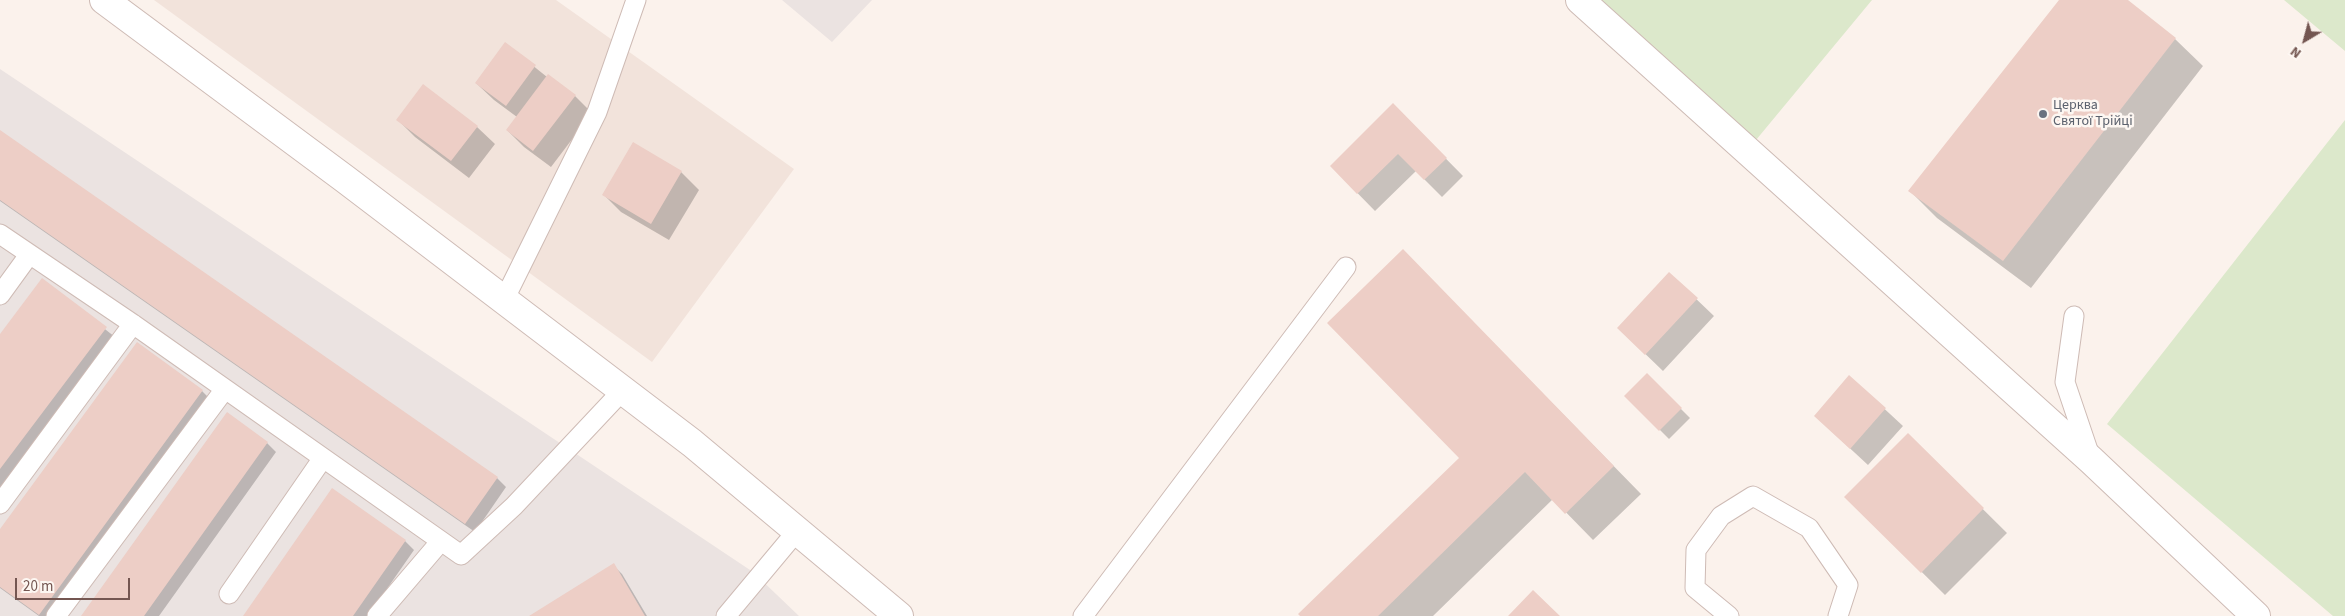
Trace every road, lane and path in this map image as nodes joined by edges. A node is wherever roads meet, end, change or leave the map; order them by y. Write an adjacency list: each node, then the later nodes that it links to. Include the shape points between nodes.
1 (104, 0): 8 (street)
2 (636, 0): 8 (lane, via 597,112)
3 (1580, 0): 14 (street)
4 (0, 234): 5 (lane)
5 (29, 255): 7 (lane); 10 (lane)
6 (1346, 267): 23 (lane)
7 (0, 295)
8 (504, 300): 12 (street)
9 (2074, 316): 14 (lane, via 2065,382)
10 (133, 324): 11 (lane); 15 (lane)
11 (225, 389): 13 (lane); 19 (lane)
12 (623, 390): 16 (street); 17 (lane, via 514,506 461,555)
13 (322, 458): 17 (lane); 18 (lane)
14 (2092, 460): 26 (street)
15 (0, 504)
16 (797, 531): 21 (lane); 22 (street)
17 (441, 541): 20 (lane)
18 (229, 594)
19 (56, 616)
20 (377, 616)
21 (726, 616)
22 (899, 616)
23 (1083, 616)
24 (1728, 616): 25 (lane, via 1695,588 1696,550 1721,516 1753,496 1809,528 1848,586)
25 (1838, 616)
26 (2256, 616)

